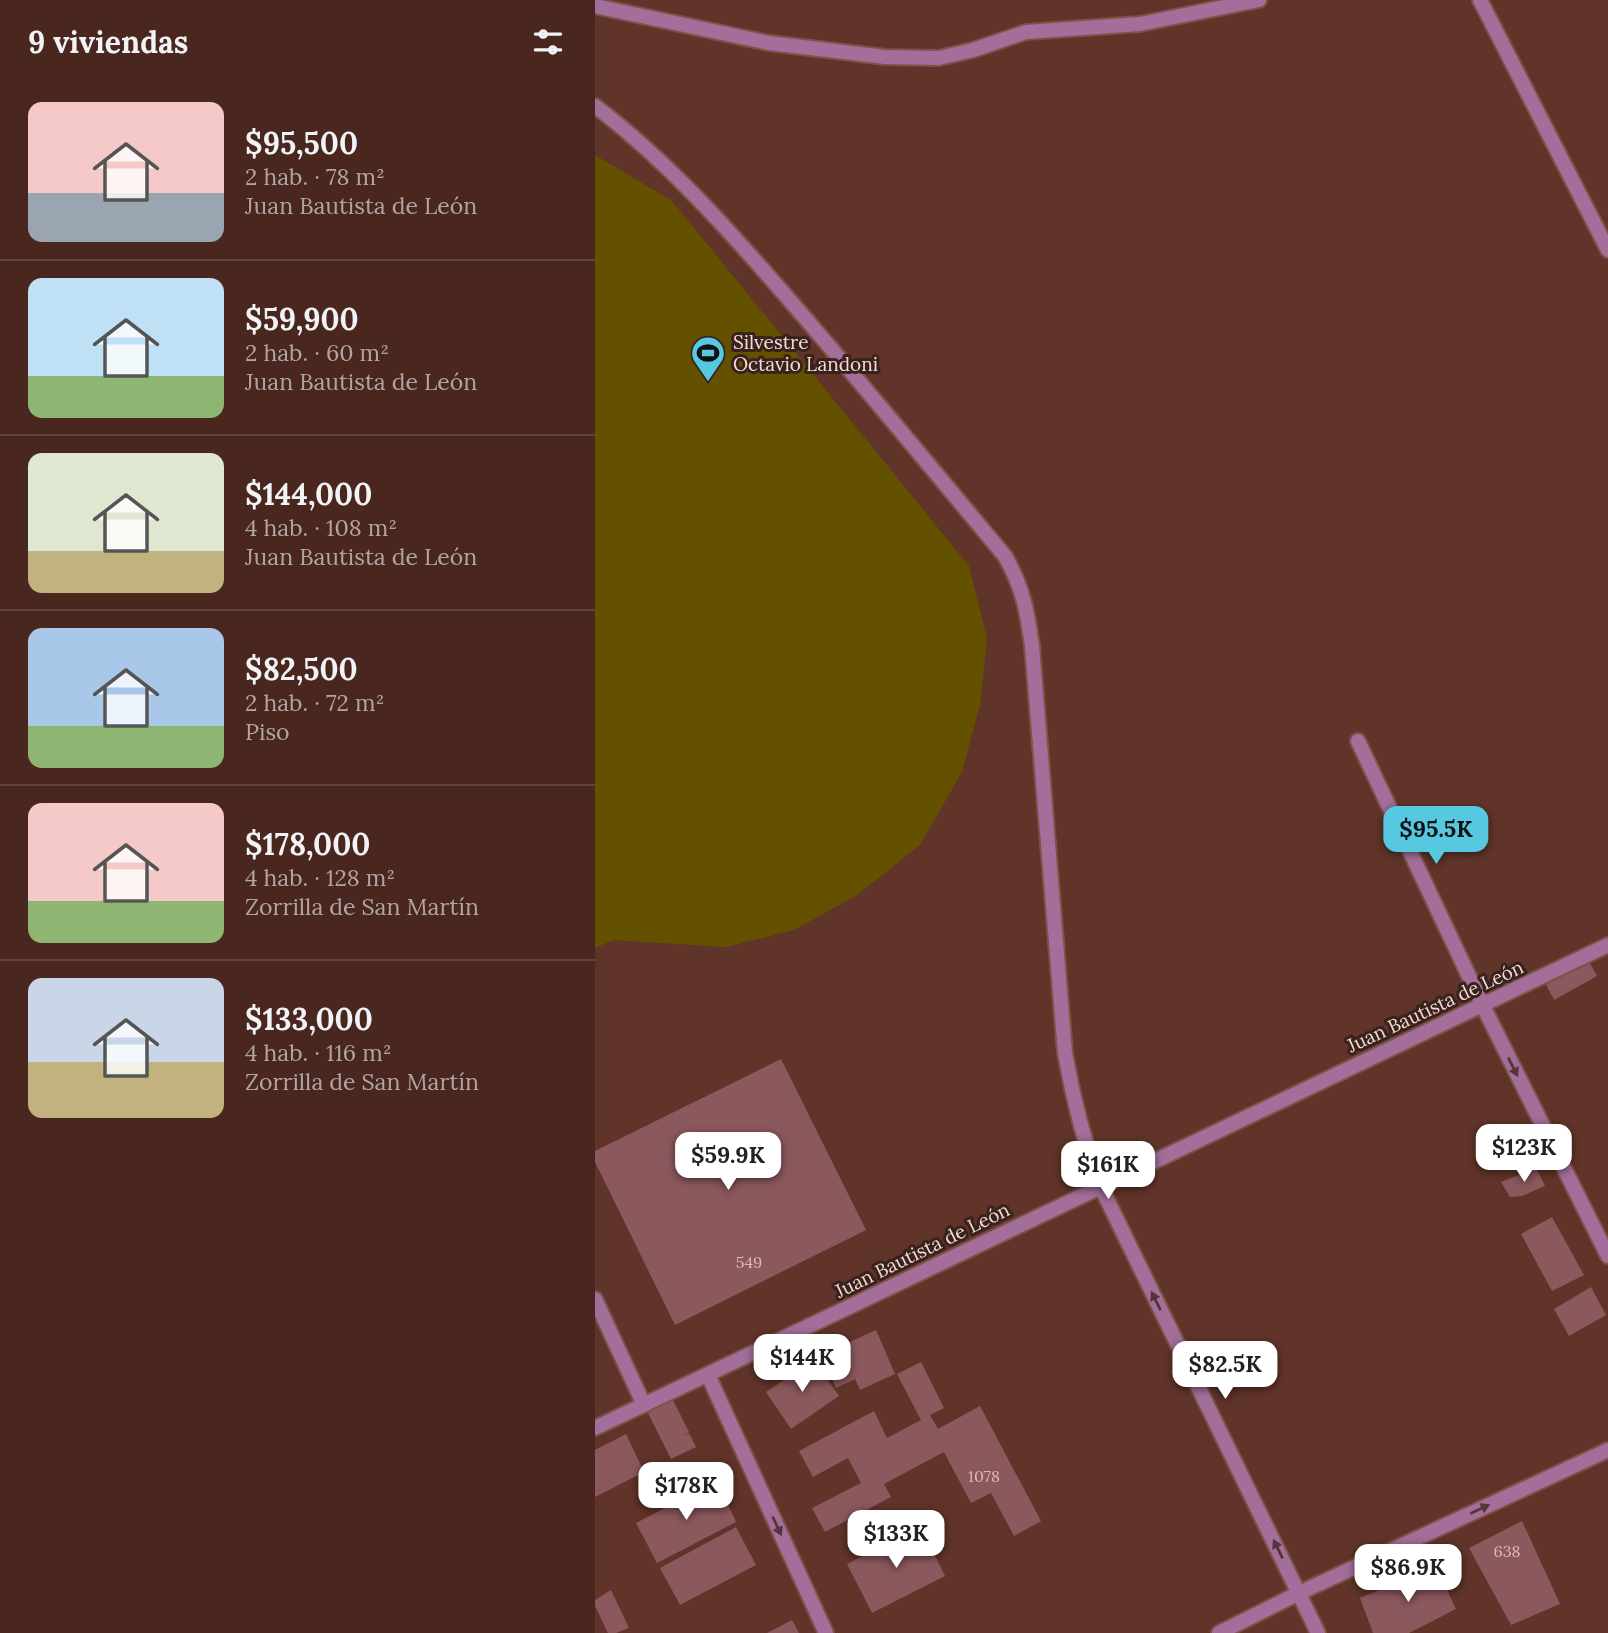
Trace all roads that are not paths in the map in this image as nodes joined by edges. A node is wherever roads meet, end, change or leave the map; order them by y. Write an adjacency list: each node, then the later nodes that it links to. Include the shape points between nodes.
1 (1259, 0): 3 (street, via 1140,24 1026,32 939,58 885,57 769,43)
2 (1480, 0): 5 (street)
3 (595, 6)
4 (595, 106): 9 (street, via 716,216 1005,556 1018,580 1032,646 1065,1053 1083,1141)
5 (1608, 250)
6 (1358, 741): 8 (street)
7 (1608, 945): 8 (street, Juan Bautista de León)
8 (1483, 1006): 9 (street, Juan Bautista de León); 10 (street, one-way to 10)
9 (1100, 1185): 12 (street, Juan Bautista de León); 16 (street, one-way to 9)
10 (1608, 1256)
11 (595, 1299): 13 (street)
12 (708, 1375): 13 (street, Juan Bautista de León); 17 (street, one-way to 17)
13 (643, 1405): 14 (street, Juan Bautista de León)
14 (595, 1428)
15 (1608, 1450): 16 (street, one-way to 15)
16 (1299, 1592): 18 (street); 19 (street)
17 (826, 1633)
18 (1219, 1633)
19 (1318, 1633)

